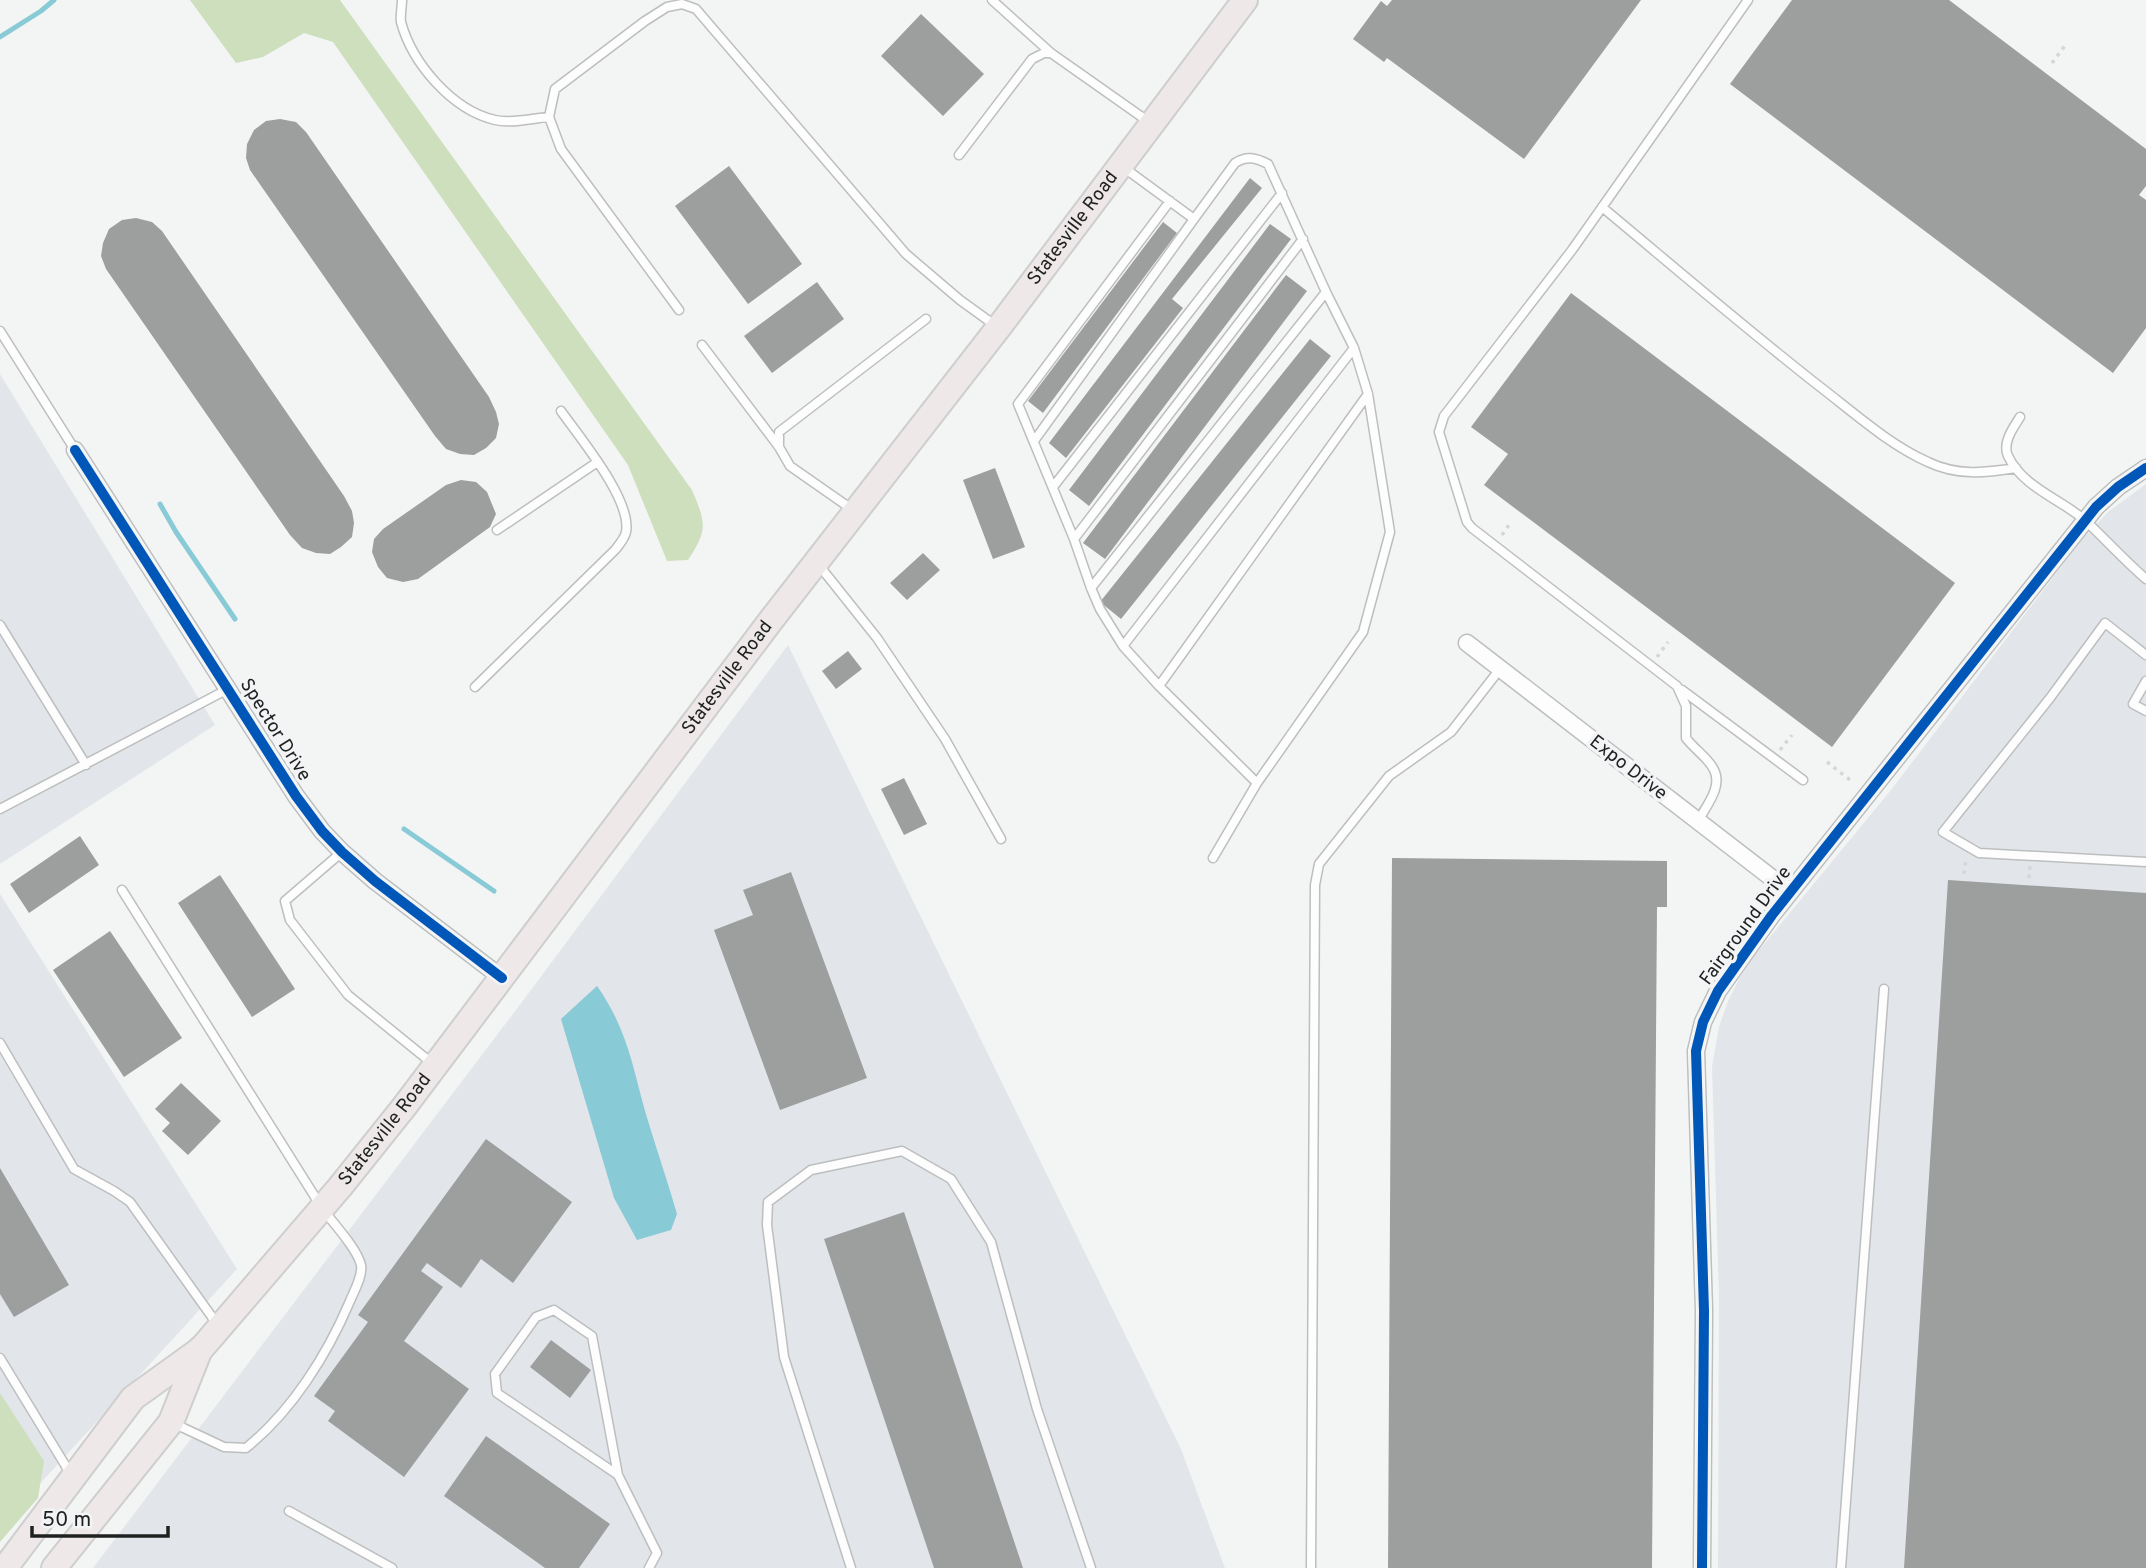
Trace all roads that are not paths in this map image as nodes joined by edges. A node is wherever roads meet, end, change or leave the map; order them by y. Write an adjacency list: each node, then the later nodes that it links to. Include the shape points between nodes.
1 (402, 0): 6 (lane, via 401,20 430,78 443,91 498,121)
2 (992, 0): 5 (lane)
3 (1245, 0): 7 (main road, Statesville Road)
4 (1748, 0): 12 (lane)
5 (1051, 53): 7 (lane); 8 (lane, via 1032,59)
6 (550, 117): 16 (lane, via 561,149); 18 (lane, via 555,89 646,21 667,7 682,4 696,9 906,254)
7 (1151, 124): 9 (main road, Statesville Road)
8 (959, 155)
9 (1121, 165): 11 (lane); 18 (main road, Statesville Road)
10 (1282, 193): 13 (lane, via 1268,164 1242,158); 14 (lane); 31 (lane)
11 (1170, 201): 13 (lane); 25 (lane, via 1017,404)
12 (1602, 206): 29 (lane, via 1882,435 1927,462 1959,472); 46 (lane, via 1444,416 1439,432 1472,528)
13 (1194, 219): 25 (lane)
14 (1303, 239): 15 (lane); 35 (lane)
15 (1326, 292): 21 (lane); 38 (lane)
16 (679, 310)
17 (926, 320): 26 (lane, via 779,432)
18 (999, 327): 32 (main road, Statesville Road)
19 (0, 331): 27 (lane)
20 (702, 345): 26 (lane)
21 (1354, 348): 22 (lane); 41 (lane)
22 (1368, 394): 45 (lane); 52 (lane, via 1390,532 1363,632)
23 (561, 411): 28 (lane)
24 (2020, 416): 29 (lane, via 2006,444)
25 (1034, 441): 31 (lane)
26 (779, 447): 32 (lane, via 790,467)
27 (75, 450): 48 (street, Spector Drive)
28 (596, 463): 34 (lane); 47 (lane, via 626,513 626,534 615,551)
29 (2016, 468): 33 (lane)
30 (2146, 468): 33 (street, Fairground Drive, via 2118,486)
31 (1053, 487): 35 (lane)
32 (855, 512): 36 (main road, Statesville Road)
33 (2085, 520): 37 (lane); 60 (street, Fairground Drive)
34 (497, 530)
35 (1074, 538): 38 (lane)
36 (816, 562): 55 (lane, via 877,638 945,739); 61 (main road, Statesville Road)
37 (2146, 579)
38 (1091, 588): 41 (lane)
39 (0, 625): 50 (lane)
40 (1466, 643): 43 (street, Expo Drive)
41 (1123, 646): 45 (lane)
42 (2146, 655): 58 (lane, via 2105,623 1943,832 1979,853)
43 (1500, 669): 54 (street, Expo Drive); 79 (lane, via 1451,732 1390,776 1319,864 1315,899)
44 (2146, 681): 49 (lane, via 2133,704)
45 (1159, 686): 52 (lane)
46 (1677, 686): 51 (lane); 54 (lane, via 1686,706 1686,737 1714,768 1716,778 1716,790)
47 (475, 687)
48 (228, 689): 50 (lane); 56 (street, Spector Drive, via 296,796)
49 (2146, 710)
50 (86, 765): 53 (lane)
51 (1803, 780)
52 (1257, 783): 57 (lane)
53 (0, 809)
54 (1698, 821): 60 (street, Expo Drive)
55 (1001, 839)
56 (342, 852): 61 (street, Spector Drive); 64 (lane, via 285,901 290,920 348,995)
57 (1213, 858)
58 (2146, 862)
59 (122, 890): 65 (lane)
60 (1790, 892): 80 (street, Fairground Drive, via 1718,991 1696,1051 1703,1311)
61 (502, 978): 64 (main road, Statesville Road)
62 (1884, 989): 81 (lane)
63 (0, 1043): 66 (lane, via 74,1170 130,1202)
64 (435, 1066): 65 (main road, Statesville Road)
65 (322, 1208): 66 (main road, Statesville Road); 69 (lane, via 361,1266 334,1336 303,1385 246,1448 225,1447)
66 (219, 1327): 67 (main road, Statesville Road)
67 (201, 1349): 69 (main road, Statesville Road); 71 (main road, Statesville Road, via 133,1398)
68 (0, 1358): 71 (lane)
69 (171, 1422): 74 (main road, Statesville Road)
70 (618, 1475): 70 (lane, via 497,1393 495,1374 536,1317 554,1310 592,1336); 76 (lane, via 657,1553)
71 (74, 1479): 73 (main road, Statesville Road)
72 (289, 1511): 75 (lane)
73 (5, 1568)
74 (54, 1568)
75 (392, 1568)
76 (649, 1568)
77 (851, 1568): 78 (lane, via 784,1357 768,1202 811,1170 902,1151 951,1179 991,1242 1037,1409)
78 (1091, 1568)
79 (1311, 1568)
80 (1702, 1568)
81 (1841, 1568)

